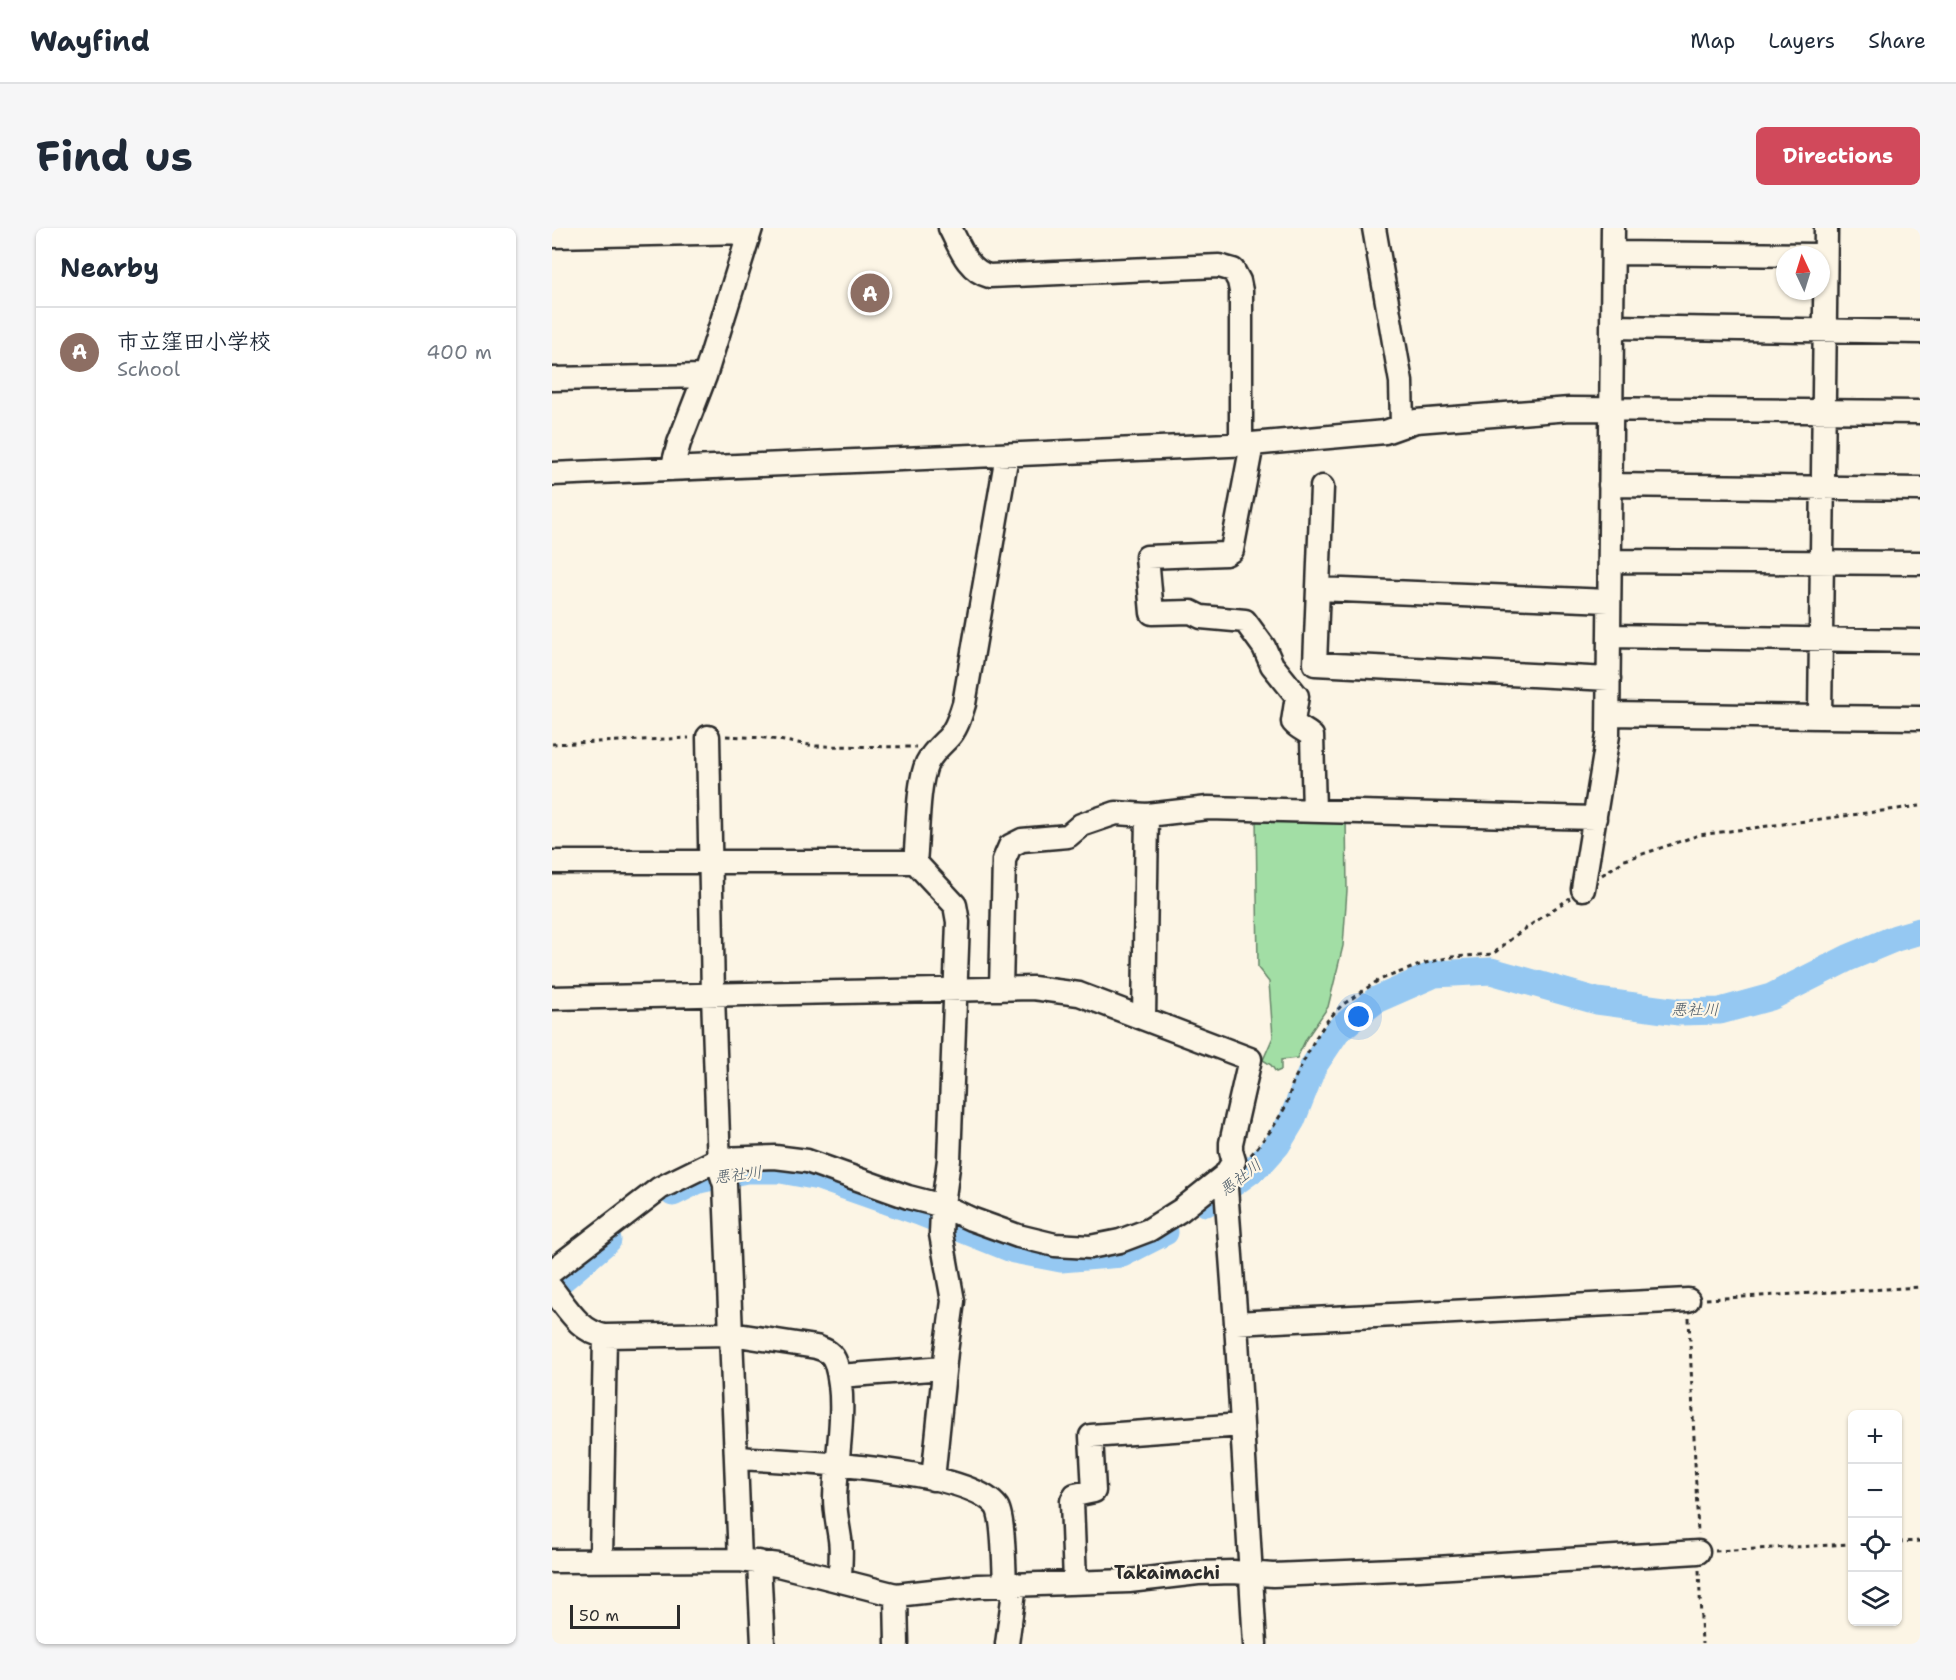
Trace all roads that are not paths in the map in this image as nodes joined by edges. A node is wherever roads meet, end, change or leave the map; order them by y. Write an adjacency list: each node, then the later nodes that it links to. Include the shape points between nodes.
1 (950, 228): 20 (street, via 968,262 979,273 989,276 1219,266 1233,270 1240,291)
2 (1374, 228): 19 (street, via 1401,382)
3 (1614, 228): 8 (street)
4 (1827, 228): 7 (street)
5 (750, 230): 6 (street); 14 (street)
6 (552, 236)
7 (1824, 246)
8 (1613, 253): 9 (street); 11 (street)
9 (1776, 255)
10 (1824, 300): 12 (street)
11 (1612, 327): 12 (street); 16 (street)
12 (1826, 331): 13 (street); 17 (street)
13 (1920, 332)
14 (705, 376): 15 (street); 22 (street)
15 (552, 379)
16 (1611, 410): 17 (street); 19 (street, via 1570,409); 24 (street)
17 (1825, 412): 18 (street); 26 (street)
18 (1920, 412)
19 (1402, 424): 20 (street, via 1385,432)
20 (1246, 444): 21 (street); 36 (street, via 1232,550 1226,554 1147,557 1152,613 1191,612 1245,621)
21 (1007, 455): 22 (street); 47 (street, via 964,704 959,720 939,745 922,778)
22 (672, 469): 23 (street)
23 (552, 474)
24 (1611, 485): 26 (street); 28 (street)
25 (1322, 487): 31 (street)
26 (1824, 488): 27 (street); 29 (street)
27 (1920, 489)
28 (1610, 561): 29 (street); 32 (street)
29 (1823, 563): 30 (street); 34 (street)
30 (1920, 563)
31 (1318, 589): 32 (street); 37 (street)
32 (1610, 601): 33 (street)
33 (1609, 636): 34 (street); 38 (street)
34 (1821, 639): 35 (street); 40 (street)
35 (1920, 641)
36 (1272, 664): 37 (street); 43 (street, via 1297,696 1293,722 1312,736)
37 (1315, 664): 38 (street)
38 (1609, 679): 39 (street)
39 (1609, 714): 40 (street); 45 (street)
40 (1820, 717): 41 (street)
41 (1920, 718)
42 (708, 737): 48 (street)
43 (1314, 811): 44 (street, via 1208,808); 45 (street)
44 (1147, 815): 50 (street, via 1116,813 1081,825 1068,836 1022,840 1010,846 1004,860); 54 (street)
45 (1595, 818): 49 (street)
46 (552, 862): 48 (street)
47 (915, 862): 48 (street); 51 (street, via 955,905)
48 (711, 864): 52 (street)
49 (1583, 889)
50 (1001, 989): 51 (street); 54 (street, via 1033,988 1079,994)
51 (955, 990): 52 (street); 57 (street, via 949,1160)
52 (713, 995): 53 (street); 55 (street)
53 (552, 998)
54 (1144, 1018): 56 (street, via 1250,1059)
55 (721, 1170): 57 (street, via 775,1157 807,1161 908,1197); 58 (street, via 660,1188); 62 (street)
56 (1228, 1172): 57 (street, via 1149,1230 1120,1241 1090,1246 1055,1245 970,1219); 61 (street)
57 (942, 1217): 64 (street, via 953,1301)
58 (552, 1271)
59 (556, 1294): 63 (street, via 583,1329)
60 (1688, 1300): 61 (street)
61 (1236, 1323): 66 (street)
62 (731, 1334): 63 (street); 65 (street, via 826,1350 833,1356); 67 (street)
63 (605, 1336): 71 (street)
64 (944, 1368): 65 (street); 69 (street)
65 (839, 1376): 68 (street)
66 (1242, 1425): 74 (street); 76 (street, via 1091,1436 1094,1491 1075,1495 1072,1501)
67 (736, 1458): 68 (street); 73 (street)
68 (838, 1464): 69 (street); 75 (street, via 835,1496)
69 (933, 1479): 77 (street, via 971,1490 998,1509)
70 (1698, 1552): 74 (street, via 1396,1570)
71 (601, 1560): 72 (street); 73 (street)
72 (552, 1561)
73 (749, 1561): 75 (street); 79 (street)
74 (1251, 1573): 76 (street); 82 (street)
75 (840, 1580): 78 (street)
76 (1075, 1582): 77 (street)
77 (1010, 1584): 78 (street); 81 (street)
78 (896, 1595): 80 (street)
79 (763, 1644)
80 (897, 1644)
81 (1007, 1644)
82 (1255, 1644)

